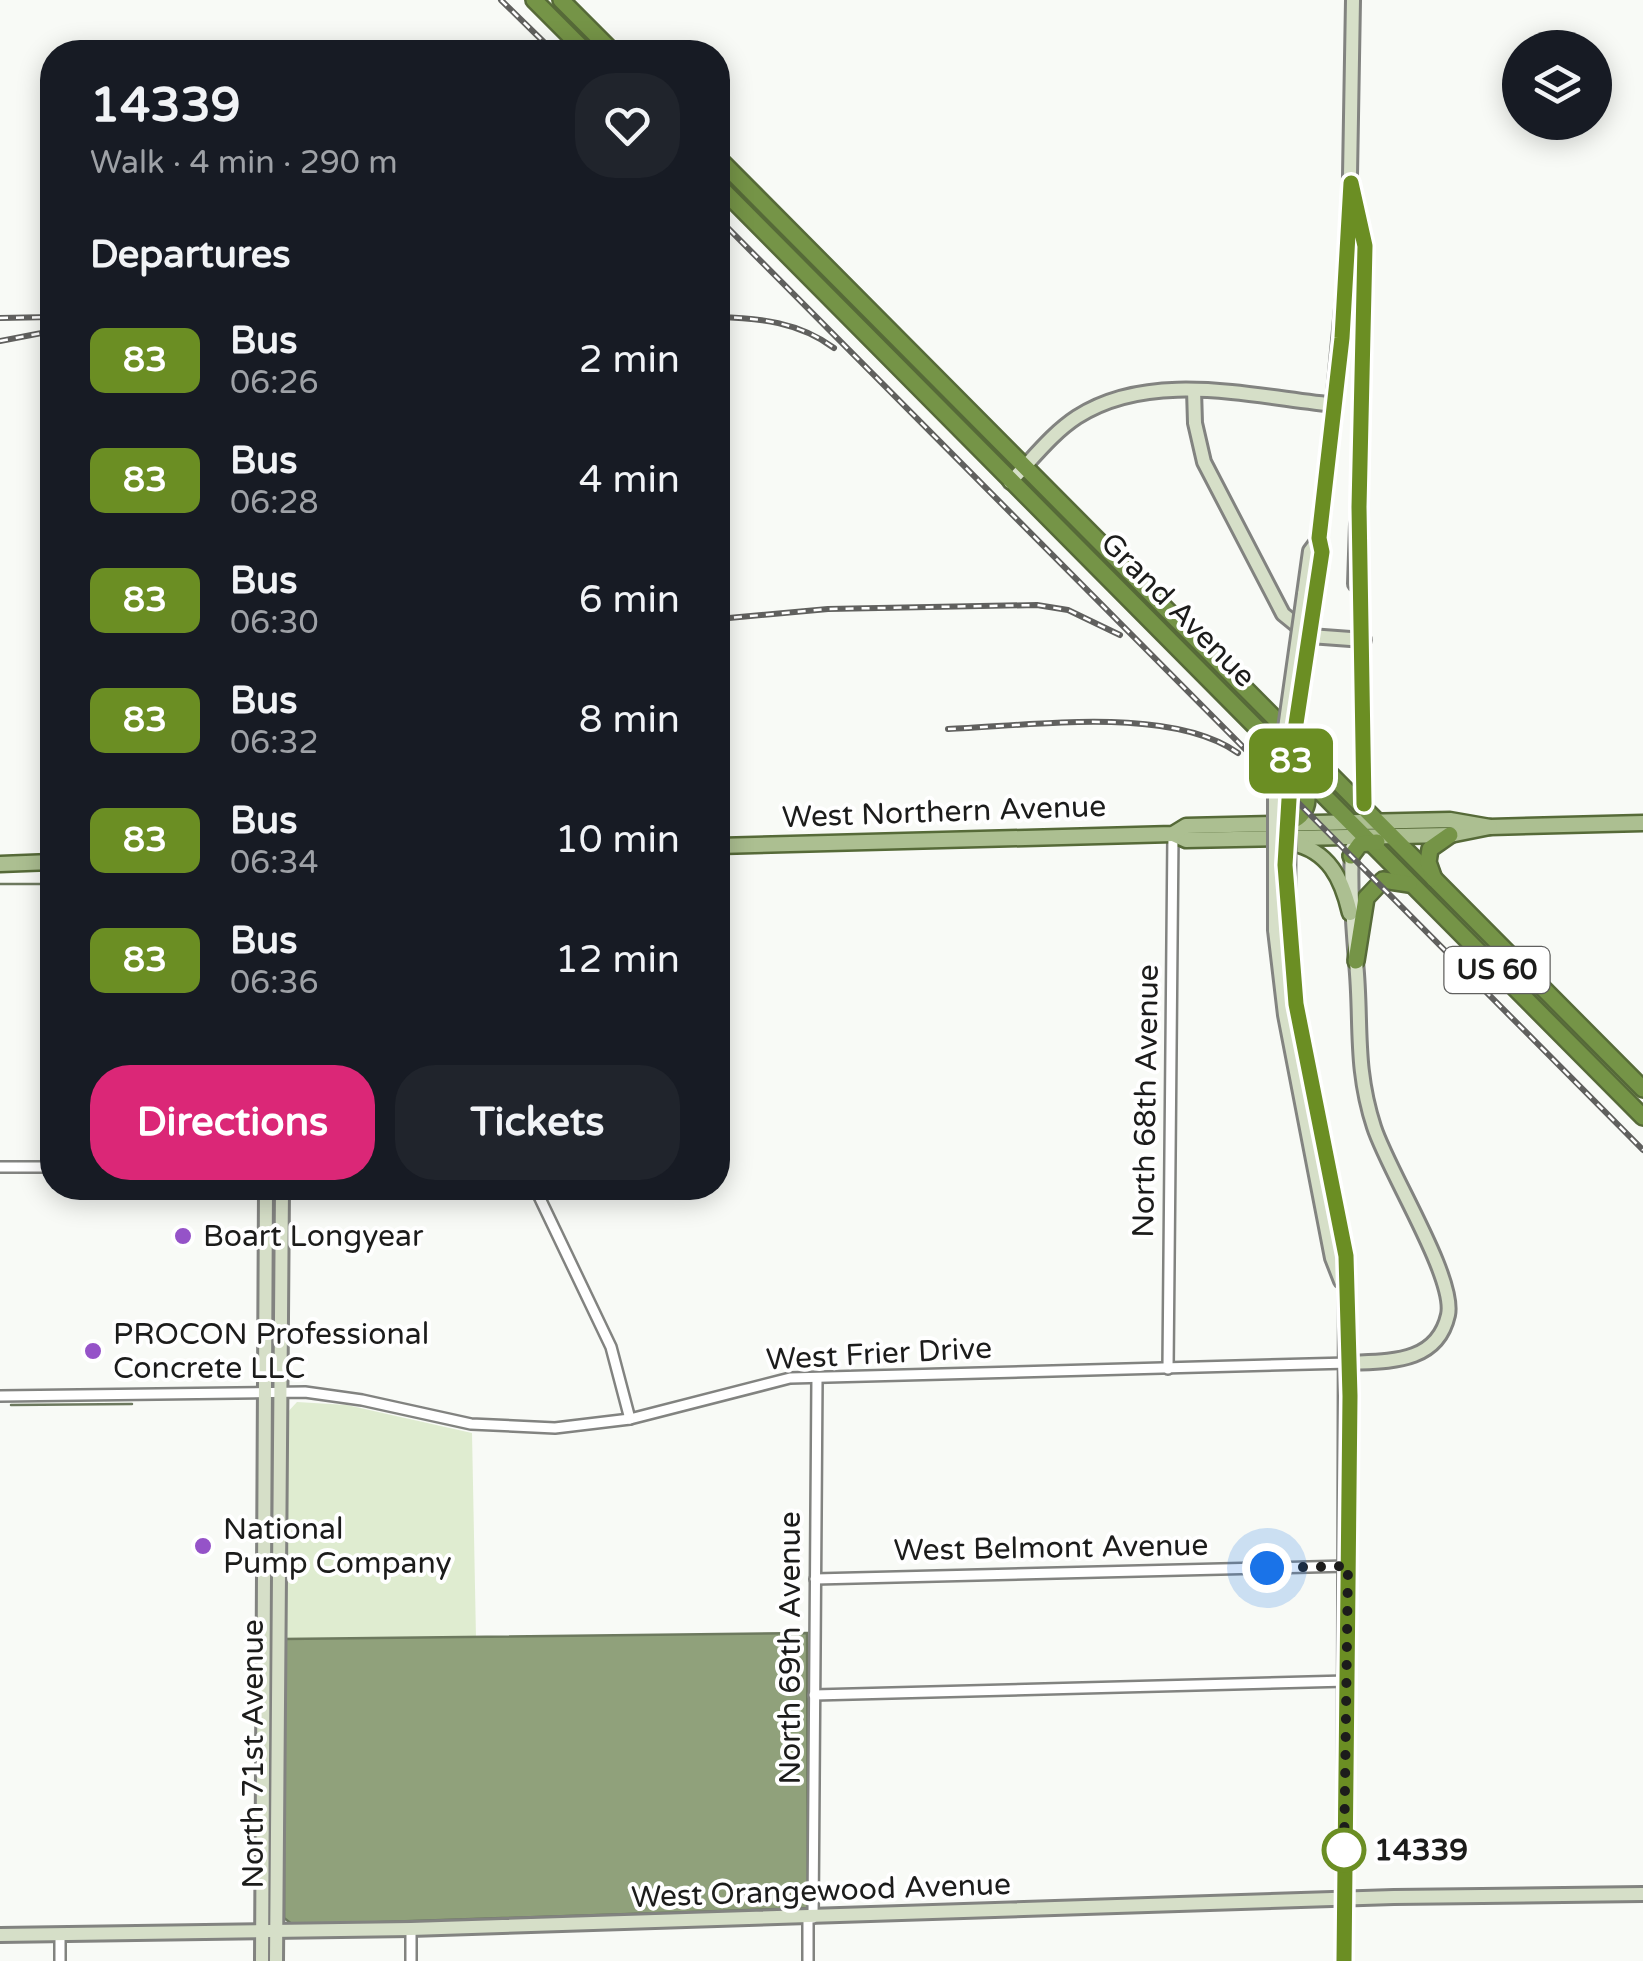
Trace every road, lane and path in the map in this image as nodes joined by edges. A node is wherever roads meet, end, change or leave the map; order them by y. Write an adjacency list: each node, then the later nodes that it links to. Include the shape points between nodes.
1 (535, 0): 4 (highway)
2 (560, 0): 5 (highway)
3 (1353, 0): 7 (main road)
4 (574, 40)
5 (601, 40)
6 (730, 170): 9 (highway, Grand Avenue / US 60)
7 (1351, 183): 12 (main road); 16 (main road, via 1365,246 1359,507)
8 (730, 197): 10 (highway, Grand Avenue / US 60)
9 (845, 287): 10 (highway); 13 (highway, Grand Avenue / US 60)
10 (832, 300): 14 (highway, Grand Avenue / US 60)
11 (1194, 390): 12 (main road); 13 (main road, via 1140,394 1094,408); 16 (main road, via 1204,462 1282,614 1310,636)
12 (1336, 405): 15 (main road)
13 (1024, 468): 14 (main road); 18 (highway, Grand Avenue / US 60)
14 (1010, 482): 17 (highway, Grand Avenue / US 60)
15 (1319, 538): 36 (main road, bridge, via 1318,588 1289,782); 36 (main road, bridge, via 1310,551 1275,800)
16 (1364, 640): 18 (main road)
17 (1283, 754): 21 (highway, via 1308,798 1303,814); 24 (highway, Grand Avenue / US 60)
18 (1364, 804): 19 (highway, Grand Avenue / US 60); 24 (main road)
19 (1380, 822): 22 (main road, West Northern Avenue, via 1450,820); 24 (main road, West Northern Avenue); 26 (highway, Grand Avenue / US 60)
20 (1643, 823): 22 (main road, West Northern Avenue)
21 (1282, 824): 23 (main road, West Northern Avenue, via 1186,826); 24 (main road, West Northern Avenue)
22 (1490, 827): 25 (main road, West Northern Avenue)
23 (1172, 834): 27 (main road, West Northern Avenue, via 1186,840); 28 (main road, West Northern Avenue); 48 (street, North 68th Avenue)
24 (1360, 834): 26 (main road, West Northern Avenue); 27 (main road, West Northern Avenue); 29 (highway); 30 (highway); 34 (highway, Grand Avenue / US 60)
25 (1450, 835): 26 (main road, West Northern Avenue); 33 (highway, via 1430,849)
26 (1393, 836): 29 (highway, Grand Avenue / US 60)
27 (1262, 839): 35 (main road, via 1322,856 1340,880)
28 (730, 846)
29 (1405, 849): 33 (highway, Grand Avenue / US 60)
30 (1351, 856): 35 (main road)
31 (40, 862): 32 (main road)
32 (0, 864)
33 (1436, 882): 38 (highway, Grand Avenue / US 60)
34 (1413, 885): 37 (highway, via 1388,880 1370,892); 39 (highway, Grand Avenue / US 60)
35 (1350, 913): 37 (main road)
36 (1281, 931): 47 (main road, via 1346,1256)
37 (1356, 961): 47 (main road, via 1356,1036 1368,1106 1450,1302 1444,1329 1424,1351 1396,1361)
38 (1643, 1089)
39 (1643, 1117)
40 (0, 1167): 41 (street)
41 (40, 1167)
42 (266, 1200): 45 (main road, North 71st Avenue)
43 (282, 1200): 46 (main road, North 71st Avenue)
44 (541, 1200): 53 (street, via 611,1348)
45 (266, 1300): 46 (main road); 50 (main road, North 71st Avenue)
46 (281, 1300): 51 (main road, North 71st Avenue)
47 (1349, 1364): 48 (street, West Frier Drive); 55 (main road)
48 (1168, 1369): 49 (street, West Frier Drive)
49 (817, 1378): 53 (street, West Frier Drive, via 764,1381); 56 (street, North 69th Avenue)
50 (265, 1392): 51 (street, West Frier Drive); 52 (street, West Frier Drive); 54 (main road, North 71st Avenue)
51 (280, 1392): 53 (street, West Frier Drive, via 331,1394 498,1426 555,1428); 54 (main road, North 71st Avenue)
52 (0, 1396)
53 (630, 1419)
54 (272, 1512): 63 (main road, North 71st Avenue)
55 (1348, 1566): 56 (street, West Belmont Avenue); 57 (main road)
56 (815, 1579): 58 (street, North 69th Avenue)
57 (1347, 1681): 58 (street); 60 (main road)
58 (814, 1695): 61 (street, North 69th Avenue)
59 (1643, 1894): 60 (main road, West Orangewood Avenue)
60 (1344, 1899): 61 (main road, West Orangewood Avenue); 71 (main road)
61 (810, 1918): 62 (main road, West Orangewood Avenue); 70 (street, North 69th Avenue)
62 (411, 1929): 63 (main road, West Orangewood Avenue); 69 (street)
63 (270, 1931): 64 (main road, West Orangewood Avenue); 67 (main road, North 71st Avenue); 68 (main road, North 71st Avenue)
64 (60, 1934): 65 (main road, West Orangewood Avenue); 66 (street)
65 (0, 1935)
66 (60, 1961)
67 (262, 1961)
68 (276, 1961)
69 (412, 1961)
70 (808, 1961)
71 (1344, 1961)

